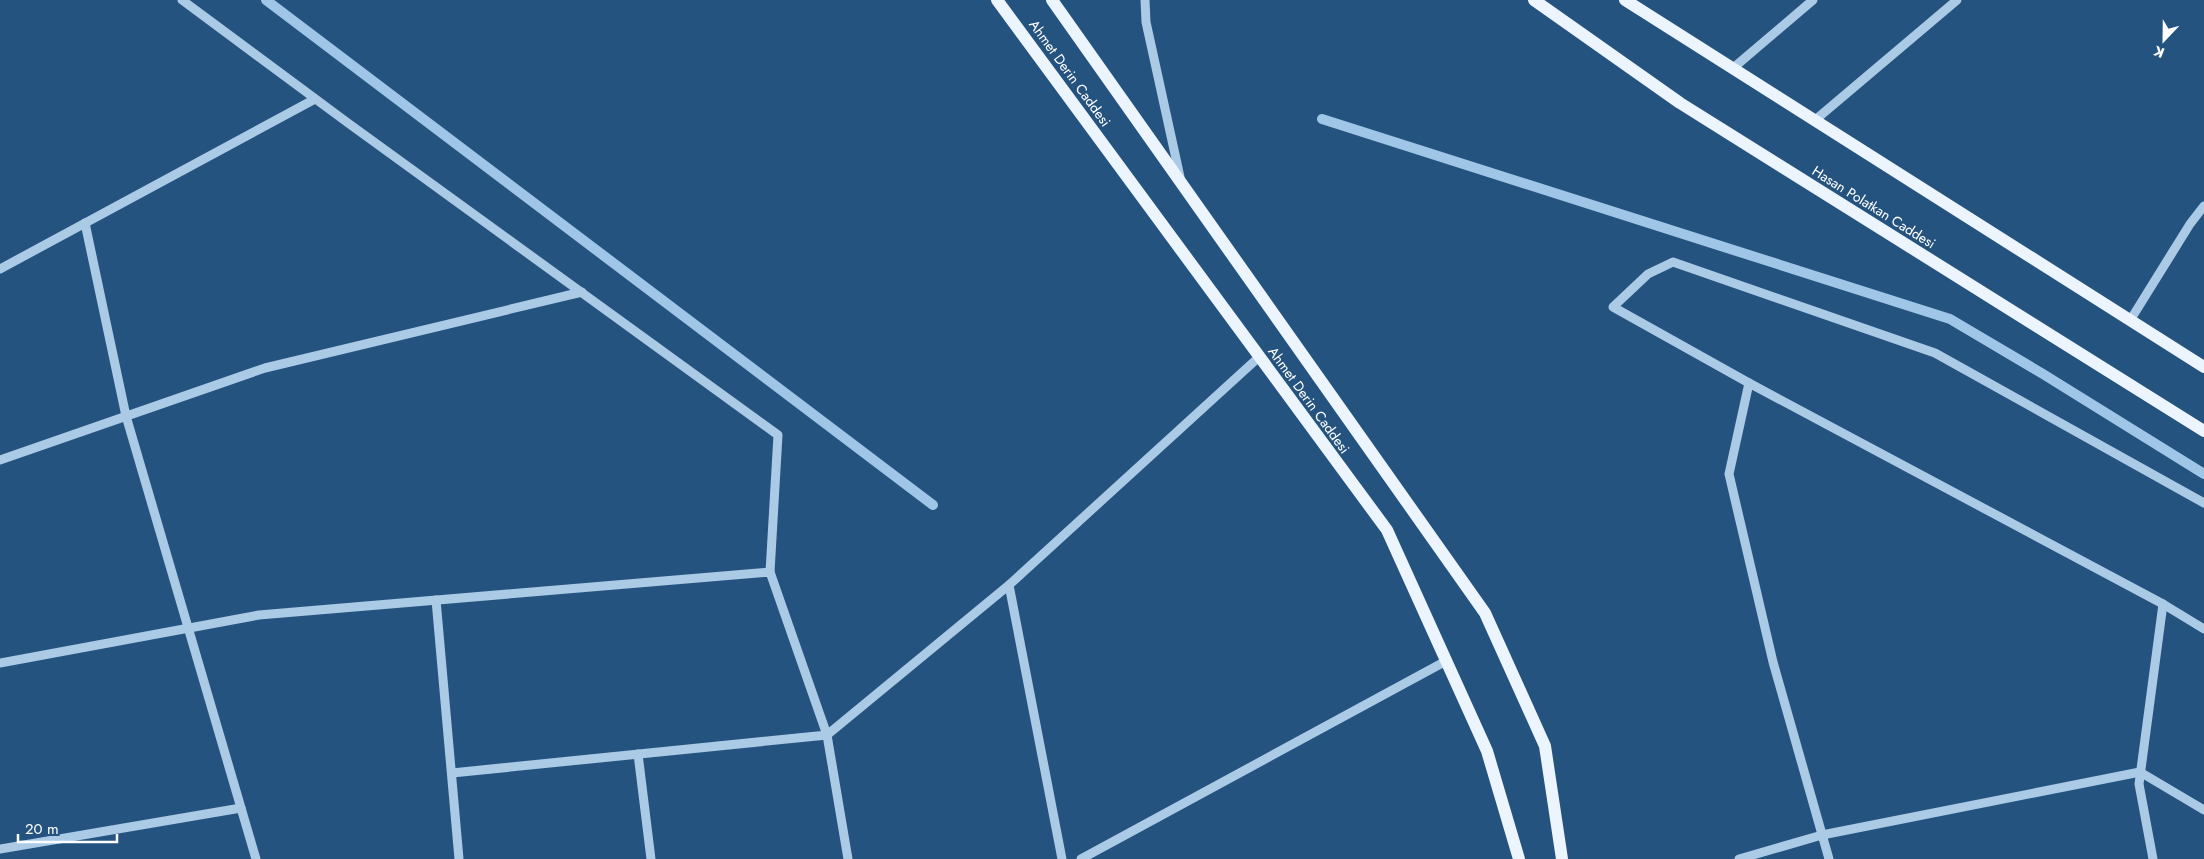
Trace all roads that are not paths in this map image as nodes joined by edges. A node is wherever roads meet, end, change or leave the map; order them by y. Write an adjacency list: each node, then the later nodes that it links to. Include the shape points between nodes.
1 (182, 0): 10 (street)
2 (997, 0): 18 (main road, Ahmet Derin Caddesi)
3 (1052, 0): 12 (main road, Ahmet Derin Caddesi)
4 (1145, 0): 12 (street, via 1146,22)
5 (1534, 0): 22 (main road, Hasan Polatkan Caddesi, via 1680,103)
6 (1625, 0): 9 (main road)
7 (1813, 0): 9 (street)
8 (1957, 0): 11 (street)
9 (1732, 69): 11 (main road)
10 (315, 99): 14 (street); 16 (street)
11 (1814, 121): 17 (main road)
12 (1181, 182): 48 (main road, Ahmet Derin Caddesi, via 1486,612 1545,746)
13 (2204, 206): 17 (street)
14 (84, 223): 15 (street); 21 (street)
15 (0, 269)
16 (582, 292): 21 (street, via 265,368); 25 (street, via 778,435)
17 (2131, 319): 19 (main road)
18 (1259, 357): 26 (street); 31 (main road, Ahmet Derin Caddesi, via 1387,530)
19 (2204, 366)
20 (1749, 383): 24 (street, via 1613,306 1648,274 1673,262 1935,353); 28 (street); 39 (street, via 1729,474 1773,662)
21 (126, 416): 23 (street); 29 (street)
22 (2204, 431)
23 (0, 460)
24 (2204, 503)
25 (770, 572): 27 (street); 33 (street)
26 (1009, 585): 33 (street); 45 (street)
27 (436, 600): 29 (street, via 259,615); 36 (street)
28 (2163, 604): 30 (street); 35 (street)
29 (190, 629): 32 (street); 37 (street)
30 (2204, 629)
31 (1446, 660): 46 (street); 47 (main road, Ahmet Derin Caddesi, via 1487,751)
32 (0, 663)
33 (827, 735): 34 (street); 44 (street)
34 (638, 754): 36 (street); 43 (street)
35 (2140, 772): 38 (street); 39 (street); 51 (street, via 2139,784)
36 (452, 773): 42 (street)
37 (241, 808): 40 (street); 41 (street)
38 (2204, 810)
39 (1822, 834): 49 (street); 50 (street)
40 (0, 849)
41 (256, 859)
42 (459, 859)
43 (651, 859)
44 (848, 859)
45 (1062, 859)
46 (1080, 859)
47 (1519, 859)
48 (1562, 859)
49 (1739, 859)
50 (1829, 859)
51 (2153, 859)

